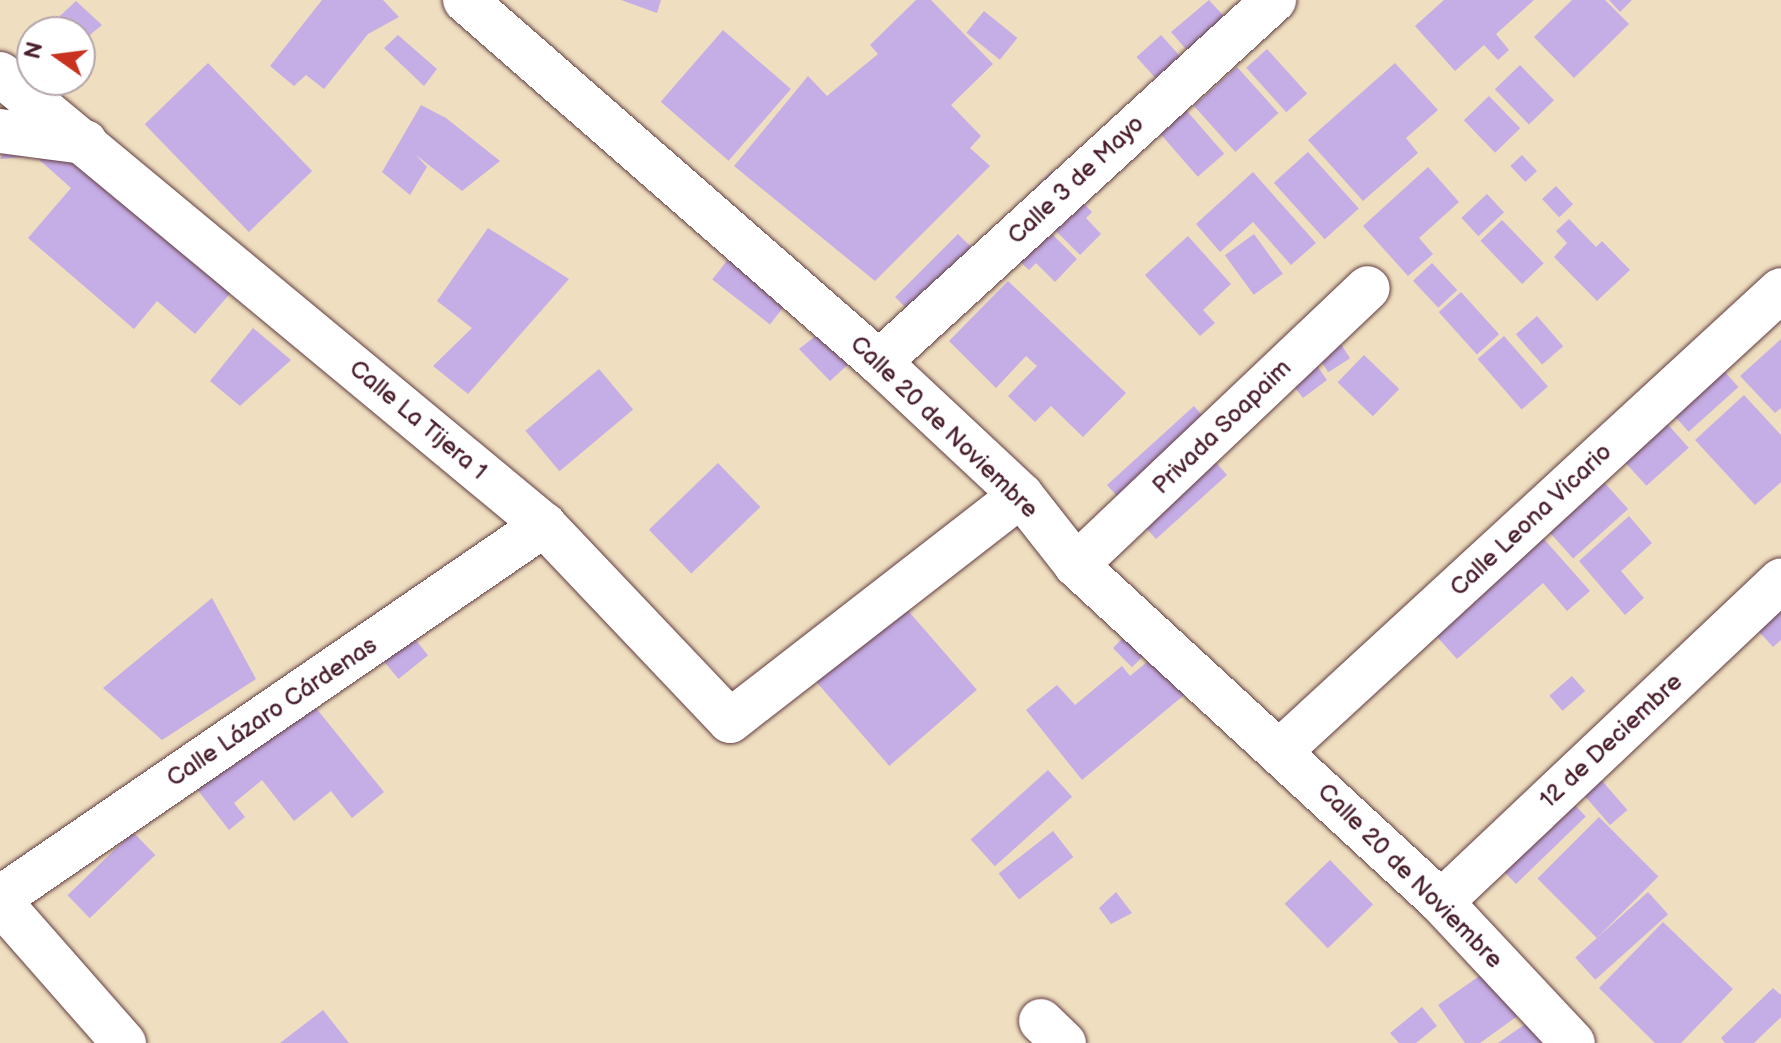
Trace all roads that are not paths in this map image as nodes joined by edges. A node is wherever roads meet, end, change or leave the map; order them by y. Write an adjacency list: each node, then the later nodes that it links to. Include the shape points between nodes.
1 (465, 0): 8 (street, Calle 20 de Noviembre)
2 (1274, 0): 8 (street, Calle 3 de Mayo)
3 (0, 74): 5 (street, Calle La Tijera 1)
4 (0, 131): 5 (street)
5 (86, 142): 10 (street, Calle La Tijera 1)
6 (1368, 288): 11 (street, Privada Soapaim)
7 (1781, 290): 13 (street, Calle Leona Vicario)
8 (879, 362): 9 (street, Calle 20 de Noviembre)
9 (1021, 495): 10 (street, Calle La Tijera 1, via 730,721); 11 (street, Calle 20 de Noviembre)
10 (544, 525): 14 (street, Calle Lázaro Cárdenas)
11 (1076, 565): 13 (street, Calle 20 de Noviembre)
12 (1781, 580): 15 (street, 12 de Deciembre)
13 (1281, 750): 15 (street, Calle 20 de Noviembre)
14 (0, 900): 16 (street)
15 (1441, 902): 17 (street, Calle 20 de Noviembre)
16 (124, 1043)
17 (1573, 1043)

